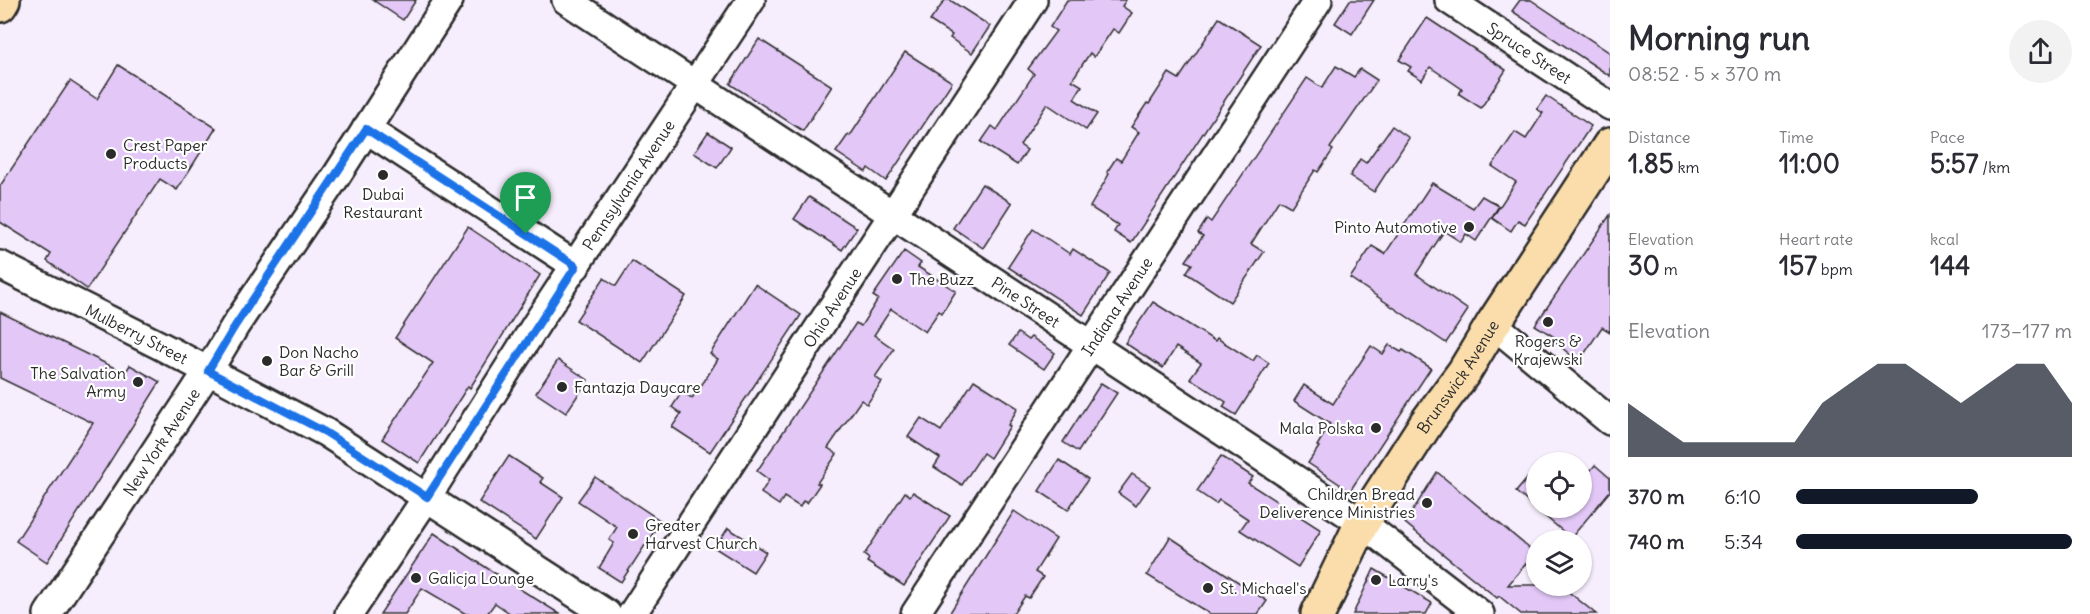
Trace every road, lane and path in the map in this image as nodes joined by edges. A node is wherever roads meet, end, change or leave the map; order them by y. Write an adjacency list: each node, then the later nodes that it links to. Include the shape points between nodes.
1 (3, 0): 8 (main road)
2 (449, 0): 11 (street, New York Avenue)
3 (566, 0): 9 (street, Pine Street)
4 (751, 0): 9 (street, Pennsylvania Avenue)
5 (1033, 0): 13 (street, Ohio Avenue)
6 (1318, 0): 17 (street, Indiana Avenue)
7 (1449, 0): 10 (street, Spruce Street)
8 (0, 5)
9 (695, 84): 13 (street, Pine Street); 15 (street, Pennsylvania Avenue)
10 (1610, 106)
11 (366, 129): 15 (street); 18 (street, New York Avenue)
12 (1610, 145): 16 (main road, Brunswick Avenue)
13 (892, 214): 17 (street, Pine Street); 25 (street, Ohio Avenue)
14 (0, 265): 18 (street, Mulberry Street)
15 (576, 266): 20 (street, Pennsylvania Avenue)
16 (1493, 324): 19 (street); 21 (main road, Brunswick Avenue)
17 (1092, 344): 21 (street, Pine Street); 26 (street, Indiana Avenue)
18 (208, 371): 20 (street, Mulberry Street, via 325,432); 22 (street, New York Avenue)
19 (1610, 421)
20 (427, 497): 23 (street, Pennsylvania Avenue); 24 (street, Mulberry Street)
21 (1362, 523): 27 (main road, Brunswick Avenue); 28 (street, Pine Street)
22 (48, 614)
23 (349, 614)
24 (607, 614)
25 (632, 614)
26 (915, 614)
27 (1318, 614)
28 (1480, 614)

